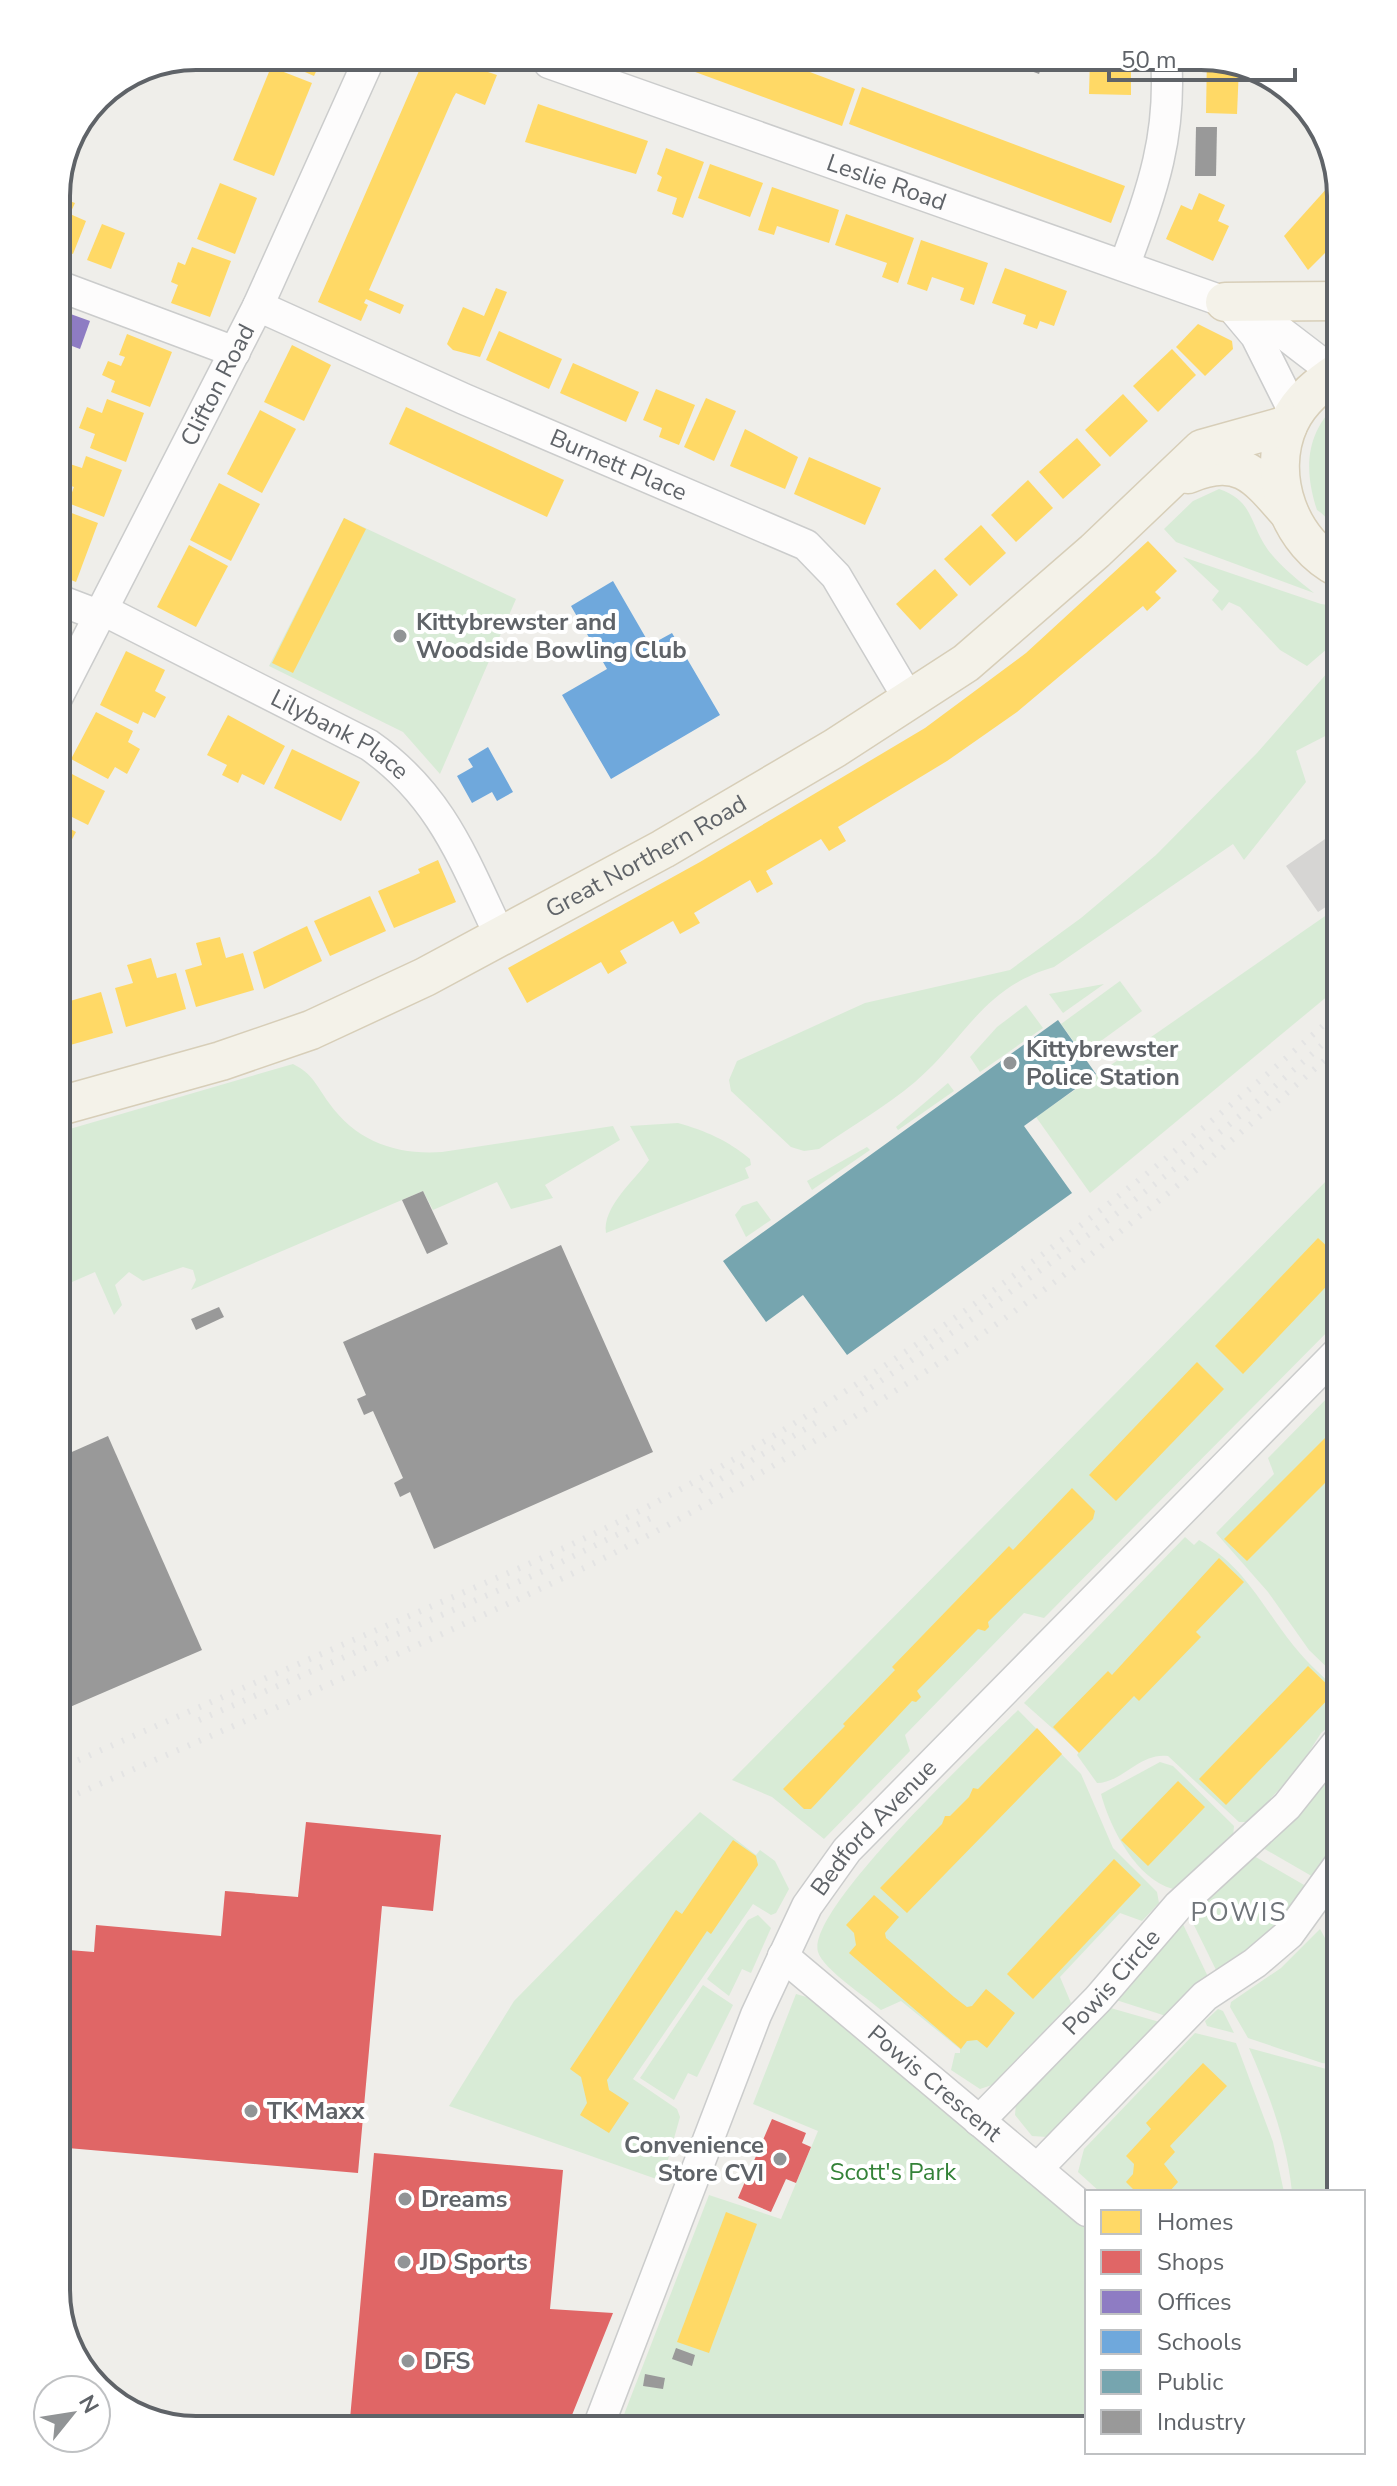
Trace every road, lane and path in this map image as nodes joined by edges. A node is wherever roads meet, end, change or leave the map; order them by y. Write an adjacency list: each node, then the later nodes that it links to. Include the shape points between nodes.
1 (364, 70): 8 (street, Clifton Road)
2 (569, 70): 4 (street, Leslie Road)
3 (1167, 70): 4 (street, via 1169,101 1155,182)
4 (1125, 264): 7 (street, Leslie Road)
5 (70, 290): 9 (street)
6 (1327, 301): 7 (main road)
7 (1225, 302): 10 (street, Leslie Road, via 1272,325); 12 (street, Leslie Road, via 1256,336)
8 (258, 306): 9 (street, Clifton Road); 19 (street, Burnett Place, via 806,545 836,576)
9 (235, 352): 17 (street, Clifton Road)
10 (1327, 364)
11 (1327, 379): 12 (main road)
12 (1292, 420): 13 (main road, Great Northern Road, via 1202,449); 14 (main road, via 1280,473)
13 (1165, 483): 14 (main road, Great Northern Road, via 1211,464 1239,467 1265,485); 19 (main road, Great Northern Road, via 1014,624)
14 (1291, 516): 15 (main road, via 1299,533)
15 (1327, 562)
16 (70, 603): 17 (street, Lilybank Place)
17 (100, 612): 18 (street, Clifton Road); 20 (street, Lilybank Place, via 369,745 402,768 450,832)
18 (70, 672)
19 (910, 701): 20 (main road, Great Northern Road)
20 (501, 938): 21 (main road, Great Northern Road, via 311,1030)
21 (70, 1103)
22 (1327, 1369): 25 (street, Bedford Avenue, via 847,1850 820,1884)
23 (1327, 1756): 26 (street, Powis Circle, via 1287,1806 1178,1906 1098,1999)
24 (1327, 1881): 27 (street, via 1289,1934 1205,1996)
25 (783, 1956): 26 (street, Powis Crescent); 29 (street, Bedford Avenue)
26 (979, 2121): 27 (street, Powis Crescent)
27 (1037, 2169): 28 (street, Powis Crescent)
28 (1085, 2209)
29 (602, 2416)

